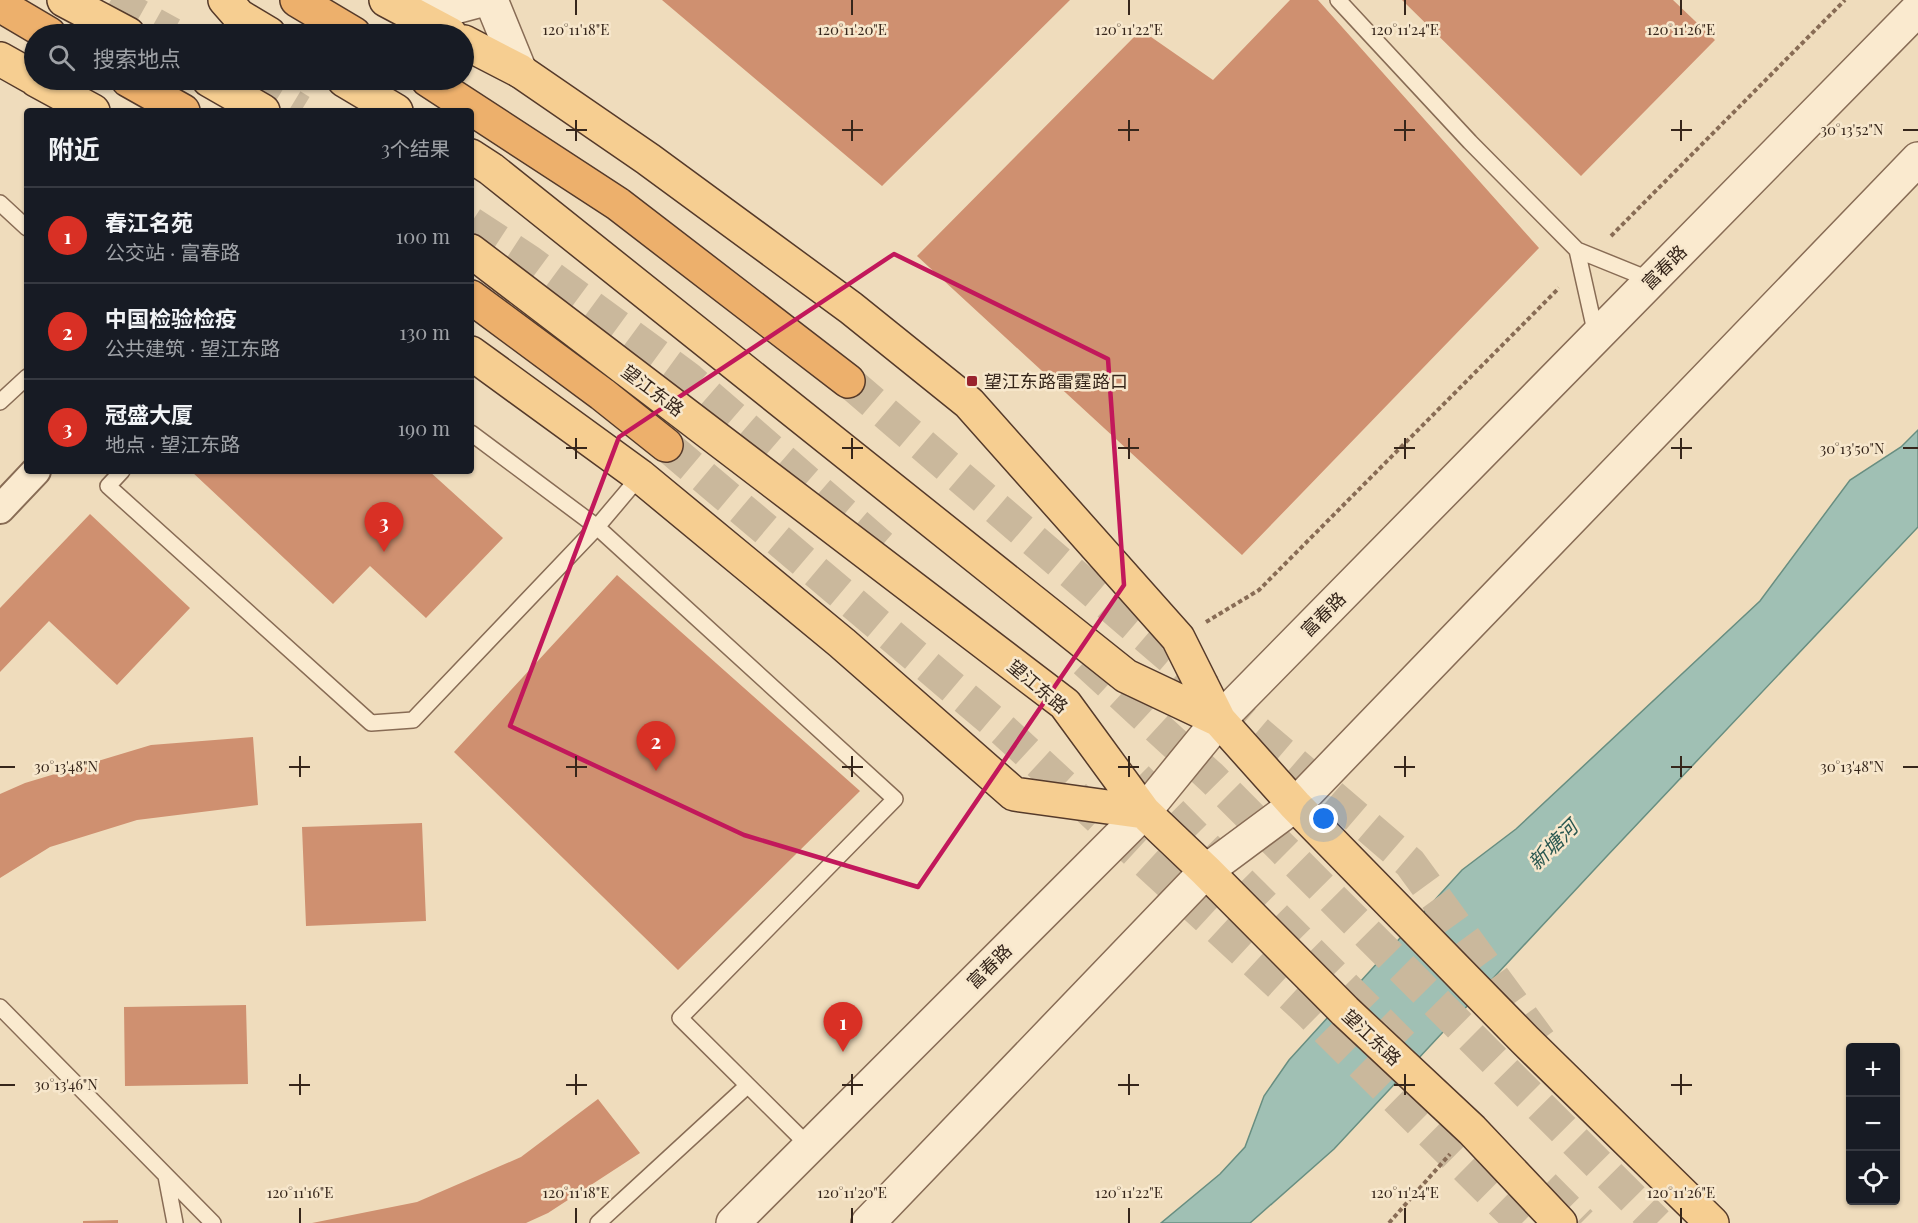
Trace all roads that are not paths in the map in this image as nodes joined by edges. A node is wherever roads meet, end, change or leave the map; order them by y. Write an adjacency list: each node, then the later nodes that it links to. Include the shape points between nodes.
1 (64, 0): 12 (main road)
2 (225, 0): 13 (main road)
3 (297, 0): 14 (highway)
4 (386, 0): 10 (main road)
5 (481, 0): 10 (street)
6 (491, 0): 18 (street)
7 (1338, 0): 35 (lane, via 1470,142)
8 (0, 5): 11 (highway)
9 (1918, 9): 37 (street, 富春路)
10 (417, 17): 15 (main road)
11 (32, 24)
12 (109, 24)
13 (252, 24)
14 (337, 24)
15 (431, 24)
16 (474, 47): 18 (main road)
17 (0, 59): 19 (main road)
18 (520, 71): 51 (main road, via 851,308 969,404 1178,638)
19 (24, 73)
20 (55, 90): 25 (main road)
21 (146, 90): 26 (highway)
22 (226, 90): 27 (main road)
23 (361, 90): 28 (main road)
24 (443, 90): 29 (highway)
25 (88, 108)
26 (178, 108)
27 (258, 108)
28 (391, 108)
29 (471, 108)
30 (474, 110): 42 (highway, via 618,204)
31 (474, 158): 51 (main road, via 1126,676)
32 (1918, 159): 52 (street)
33 (0, 203): 34 (lane)
34 (24, 225)
35 (1578, 250): 37 (lane); 39 (lane)
36 (474, 253): 53 (main road, 望江东路, via 1065,704)
37 (1651, 280): 39 (street, 富春路)
38 (474, 299): 45 (highway)
39 (1596, 336): 51 (street, 富春路)
40 (474, 355): 48 (main road)
41 (24, 380): 43 (lane)
42 (848, 381)
43 (0, 402)
44 (474, 435): 50 (lane)
45 (666, 445)
46 (33, 474): 49 (street)
47 (119, 474): 50 (lane, via 108,486 371,723 413,720)
48 (640, 476): 50 (lane); 53 (main road, via 1014,794)
49 (0, 509)
50 (597, 527): 56 (lane, via 895,799 680,1018)
51 (1219, 720): 52 (main road); 53 (street, 富春路)
52 (1295, 805): 54 (street); 65 (main road, via 1525,1040)
53 (1144, 812): 54 (main road, 望江东路); 57 (street, 富春路)
54 (1206, 871): 63 (street); 64 (main road, 望江东路, via 1470,1129)
55 (0, 1007): 58 (lane)
56 (747, 1086): 57 (lane); 61 (lane)
57 (809, 1146): 62 (street, 富春路)
58 (166, 1175): 59 (lane); 60 (lane)
59 (174, 1223)
60 (213, 1223)
61 (598, 1223)
62 (733, 1223)
63 (868, 1223)
64 (1560, 1223)
65 (1712, 1223)

